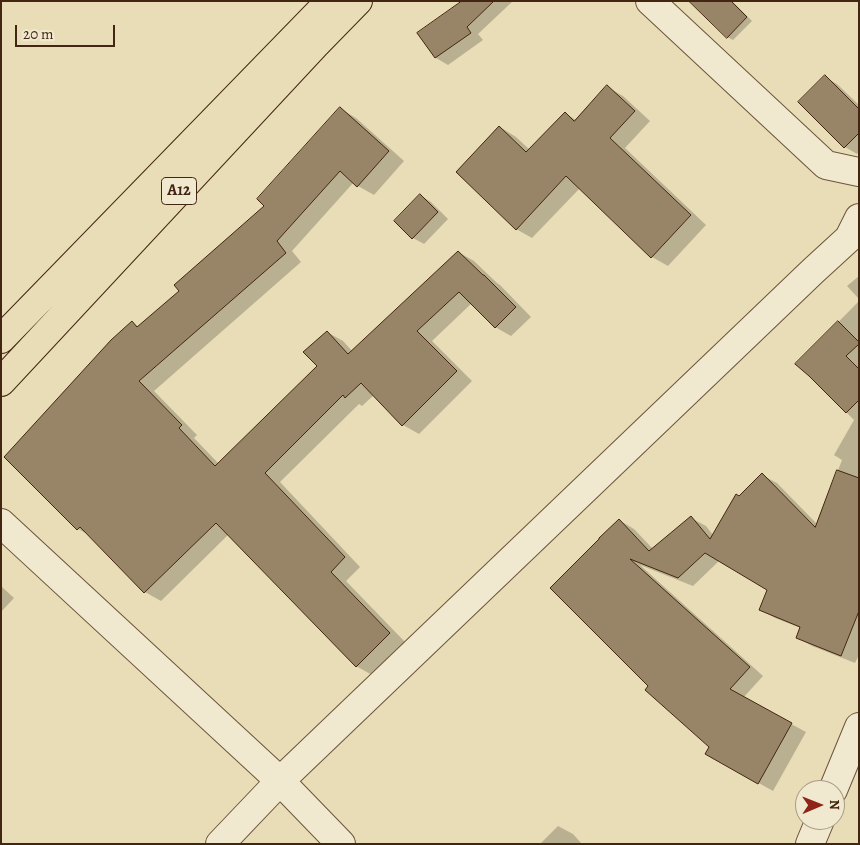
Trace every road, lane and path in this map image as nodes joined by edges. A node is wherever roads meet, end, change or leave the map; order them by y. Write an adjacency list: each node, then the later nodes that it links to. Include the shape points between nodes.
1 (330, 1): 6 (main road, A12)
2 (358, 1): 7 (main road, A12)
3 (650, 1): 4 (street, via 826,165)
4 (859, 172)
5 (859, 218): 11 (street, via 848,238)
6 (1, 339)
7 (1, 382)
8 (1, 523): 11 (street)
9 (857, 736): 10 (street)
10 (837, 780)
11 (280, 781): 13 (street); 14 (street)
12 (816, 830): 15 (street)
13 (220, 844)
14 (341, 844)
15 (810, 844)

